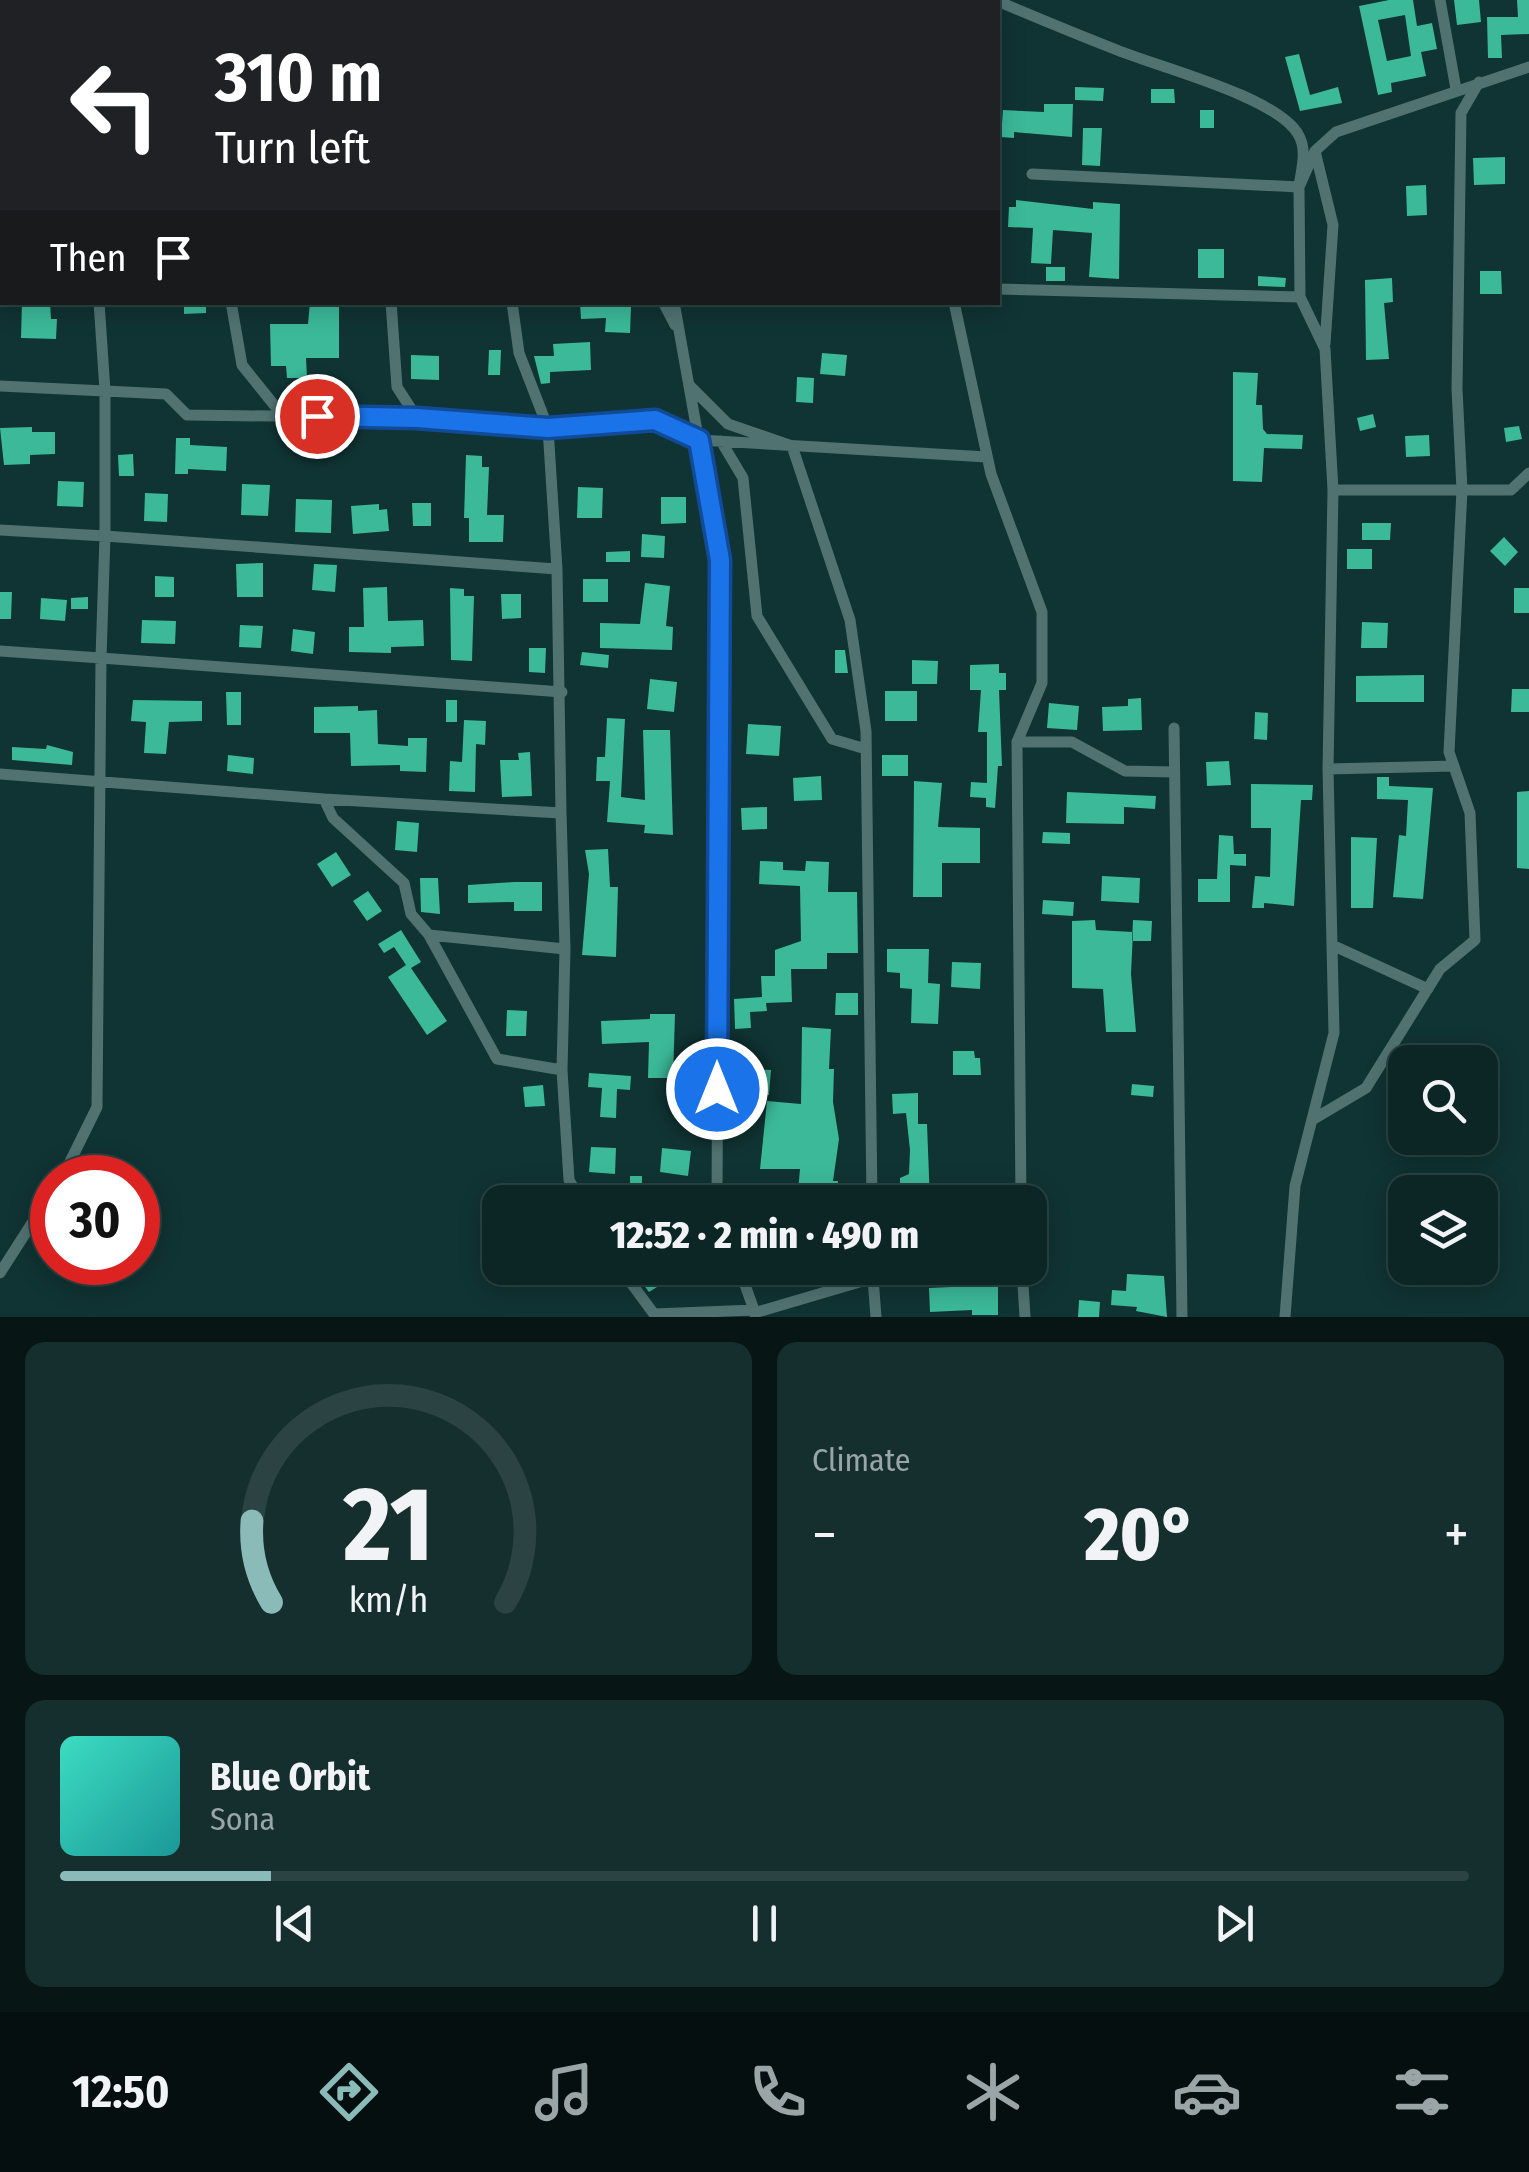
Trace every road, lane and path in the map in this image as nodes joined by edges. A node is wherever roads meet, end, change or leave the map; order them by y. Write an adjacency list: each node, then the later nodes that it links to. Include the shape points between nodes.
1 (1440, 0): 5 (street)
2 (1000, 2): 8 (street, via 1196,76 1281,117 1298,133 1304,152)
3 (1529, 67): 4 (street)
4 (1478, 82): 5 (street); 32 (street, via 1461,113 1456,389)
5 (1456, 89): 6 (street, via 1336,132)
6 (1315, 151): 8 (street); 19 (street, via 1333,225)
7 (1032, 174): 8 (street)
8 (1299, 186): 10 (street)
9 (1000, 289): 10 (street)
10 (1300, 297): 19 (street)
11 (98, 305): 22 (street)
12 (232, 305): 23 (street, via 242,365)
13 (392, 305): 24 (street, via 397,387)
14 (512, 305): 25 (street, via 519,353)
15 (664, 305): 18 (street)
16 (675, 305): 18 (street)
17 (955, 305): 29 (street)
18 (680, 337): 20 (street)
19 (1324, 349): 31 (street)
20 (689, 385): 26 (street); 28 (street, via 728,424)
21 (0, 386): 22 (street)
22 (105, 391): 23 (street, via 166,394 187,415); 34 (street)
23 (283, 416): 24 (street)
24 (417, 418): 25 (street)
25 (548, 428): 26 (street, via 655,420); 35 (street)
26 (699, 440): 27 (street); 57 (street, via 720,560)
27 (721, 441): 28 (street); 41 (street, via 744,478 758,616 832,739)
28 (792, 446): 29 (street); 41 (street, via 850,620)
29 (987, 457): 40 (street, via 1042,612 1042,682)
30 (1529, 473): 32 (street, via 1510,490)
31 (1333, 490): 32 (street); 43 (street)
32 (1462, 490): 42 (street)
33 (0, 530): 34 (street)
34 (105, 536): 35 (street); 37 (street)
35 (557, 570): 38 (street)
36 (0, 651): 37 (street)
37 (101, 658): 38 (street); 46 (street)
38 (562, 692): 48 (street)
39 (1174, 728): 44 (street)
40 (1017, 742): 44 (street, via 1072,742 1125,771); 59 (street)
41 (866, 749): 58 (street)
42 (1454, 766): 43 (street); 52 (street, via 1470,814 1475,940)
43 (1328, 769): 50 (street)
44 (1174, 772): 70 (street)
45 (0, 774): 46 (street)
46 (99, 782): 47 (street); 55 (street, via 97,1107)
47 (324, 799): 48 (street); 49 (street, via 333,818 404,883 411,914)
48 (561, 813): 51 (street)
49 (429, 935): 51 (street); 53 (street, via 496,1058)
50 (1332, 945): 52 (street); 54 (street, via 1334,1034)
51 (565, 949): 53 (street)
52 (1428, 988): 54 (street, via 1366,1088)
53 (562, 1070): 56 (street)
54 (1312, 1120): 71 (street, via 1294,1186)
55 (73, 1155)
56 (571, 1185)
57 (717, 1185)
58 (872, 1185)
59 (1021, 1185)
60 (30, 1226): 61 (street)
61 (0, 1273)
62 (633, 1285): 67 (street, via 654,1314)
63 (745, 1285): 67 (street)
64 (838, 1285): 67 (street)
65 (874, 1285): 68 (street)
66 (1023, 1285): 69 (street)
67 (754, 1314)
68 (876, 1317)
69 (1026, 1317)
70 (1182, 1317)
71 (1285, 1317)

